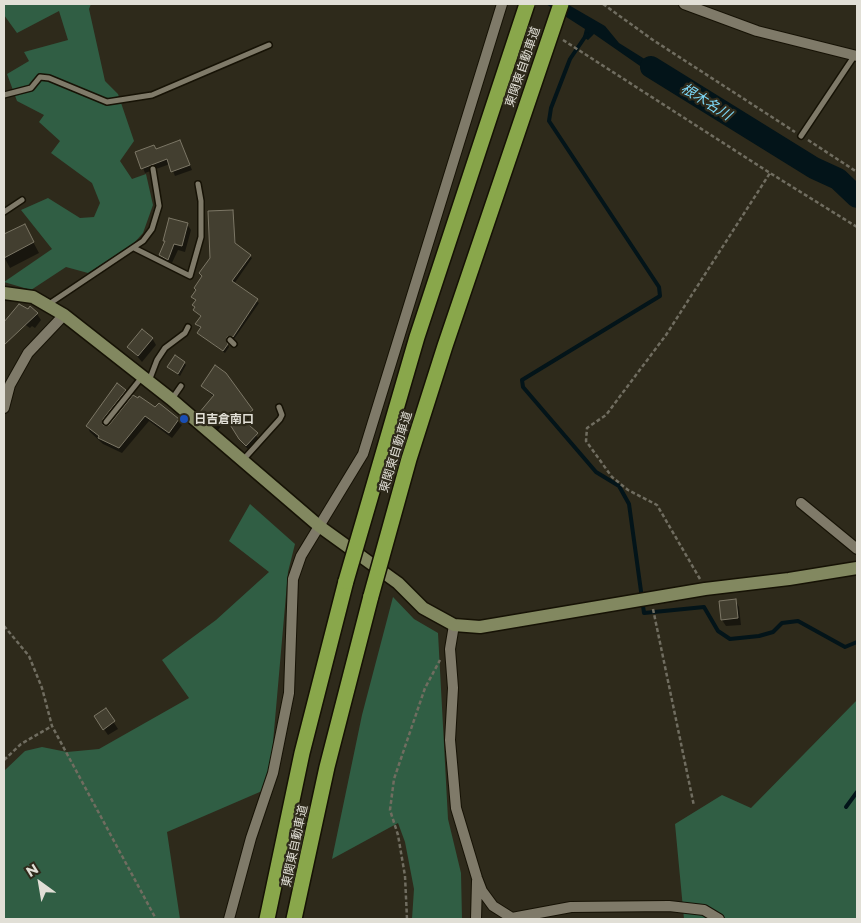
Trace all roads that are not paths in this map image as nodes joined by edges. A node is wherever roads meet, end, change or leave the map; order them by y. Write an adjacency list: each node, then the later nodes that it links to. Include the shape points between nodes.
1 (502, 4): 26 (street, via 363,454)
2 (526, 4): 32 (highway, 東関東自動車道, bridge, via 414,346 346,581 302,753)
3 (561, 4): 33 (highway, 東関東自動車道, bridge, via 409,459 327,767)
4 (684, 4): 6 (street, via 757,31)
5 (268, 45): 7 (lane, via 152,95 107,102 49,78 40,78 31,88)
6 (856, 56): 8 (lane)
7 (4, 96)
8 (801, 136)
9 (153, 169): 13 (lane, via 159,206 152,229)
10 (198, 184): 13 (lane, via 201,237 190,276)
11 (22, 200): 12 (lane)
12 (4, 212)
13 (134, 248): 15 (lane)
14 (4, 294): 15 (street, via 33,298)
15 (49, 305): 16 (street)
16 (64, 314): 18 (street); 22 (street, via 28,353 10,385)
17 (188, 327): 18 (lane, via 165,348)
18 (146, 379): 20 (street); 23 (lane)
19 (181, 386): 20 (lane)
20 (171, 399): 24 (street)
21 (279, 407): 24 (lane, via 280,419)
22 (4, 408)
23 (106, 422)
24 (243, 460): 26 (street)
25 (801, 503): 27 (street)
26 (320, 526): 29 (street, via 398,583 423,608); 31 (street, via 301,556 293,579 289,693 273,773)
27 (857, 549)
28 (857, 568): 29 (street, via 705,588 480,627)
29 (454, 626): 30 (street, via 450,649 453,688 450,740 456,808)
30 (477, 878): 34 (street); 35 (street, via 482,892 493,906 512,918 571,908 649,906 704,910)
31 (229, 919)
32 (267, 919)
33 (294, 919)
34 (476, 919)
35 (719, 919)

